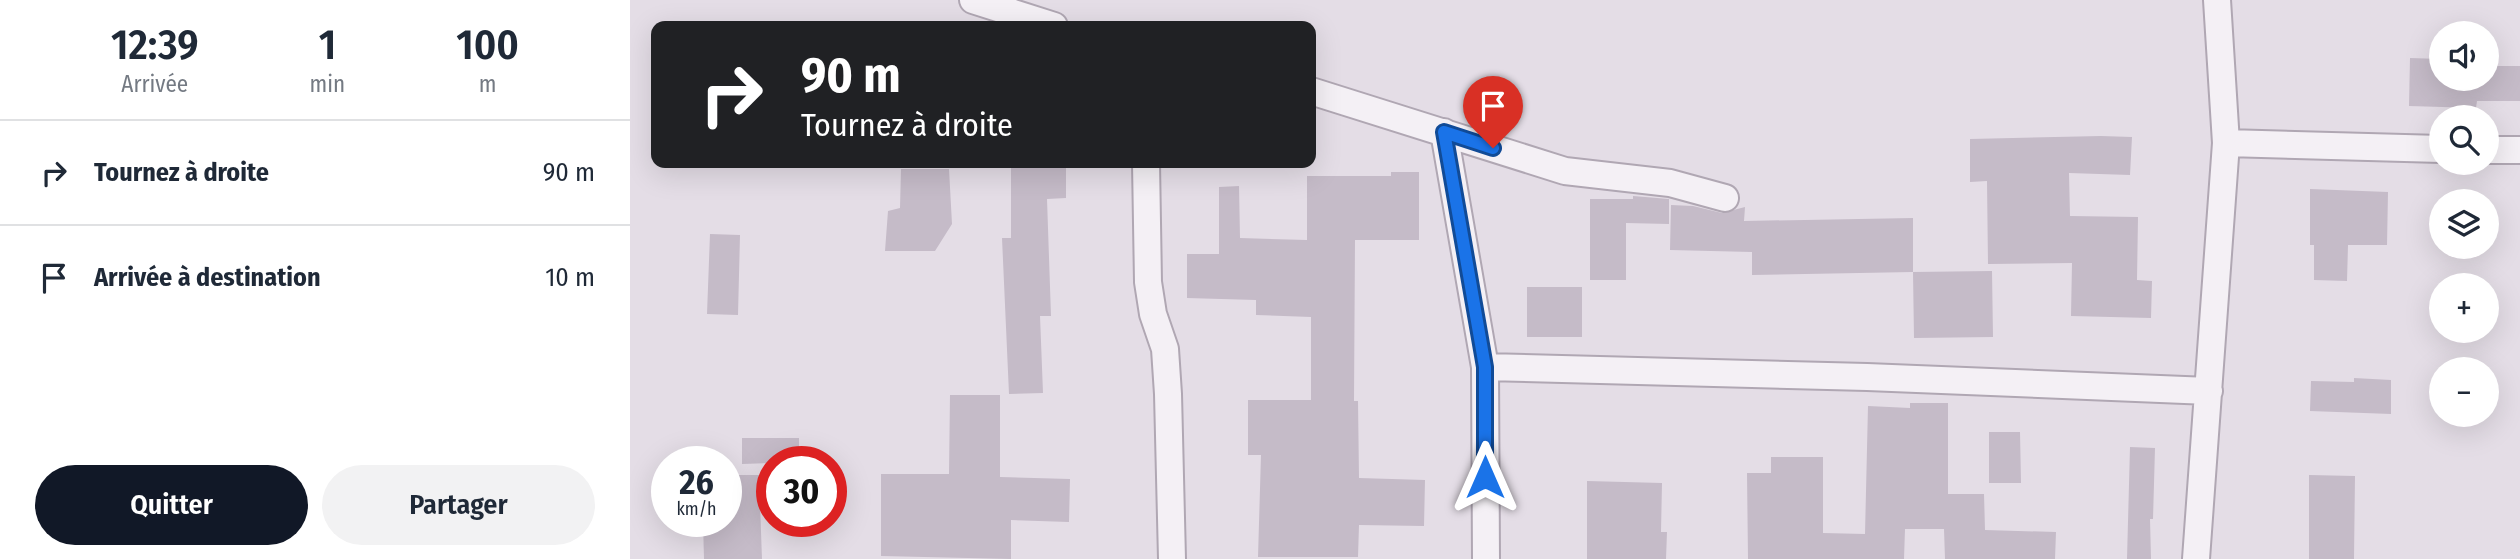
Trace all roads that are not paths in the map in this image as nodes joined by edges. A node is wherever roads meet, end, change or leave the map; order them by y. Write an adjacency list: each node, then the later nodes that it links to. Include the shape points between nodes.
1 (973, 0): 3 (street)
2 (2217, 0): 6 (street)
3 (1039, 21)
4 (1316, 94): 5 (street)
5 (1444, 132): 11 (street, via 1565,171 1670,183); 12 (street)
6 (2226, 144): 7 (street); 13 (street)
7 (2429, 149)
8 (2499, 150): 9 (street)
9 (2520, 150)
10 (1146, 168): 14 (street, via 1148,282 1165,349 1168,394)
11 (1725, 198)
12 (1485, 367): 13 (street); 15 (street)
13 (2209, 391): 16 (street)
14 (1172, 559)
15 (1486, 559)
16 (2196, 559)

